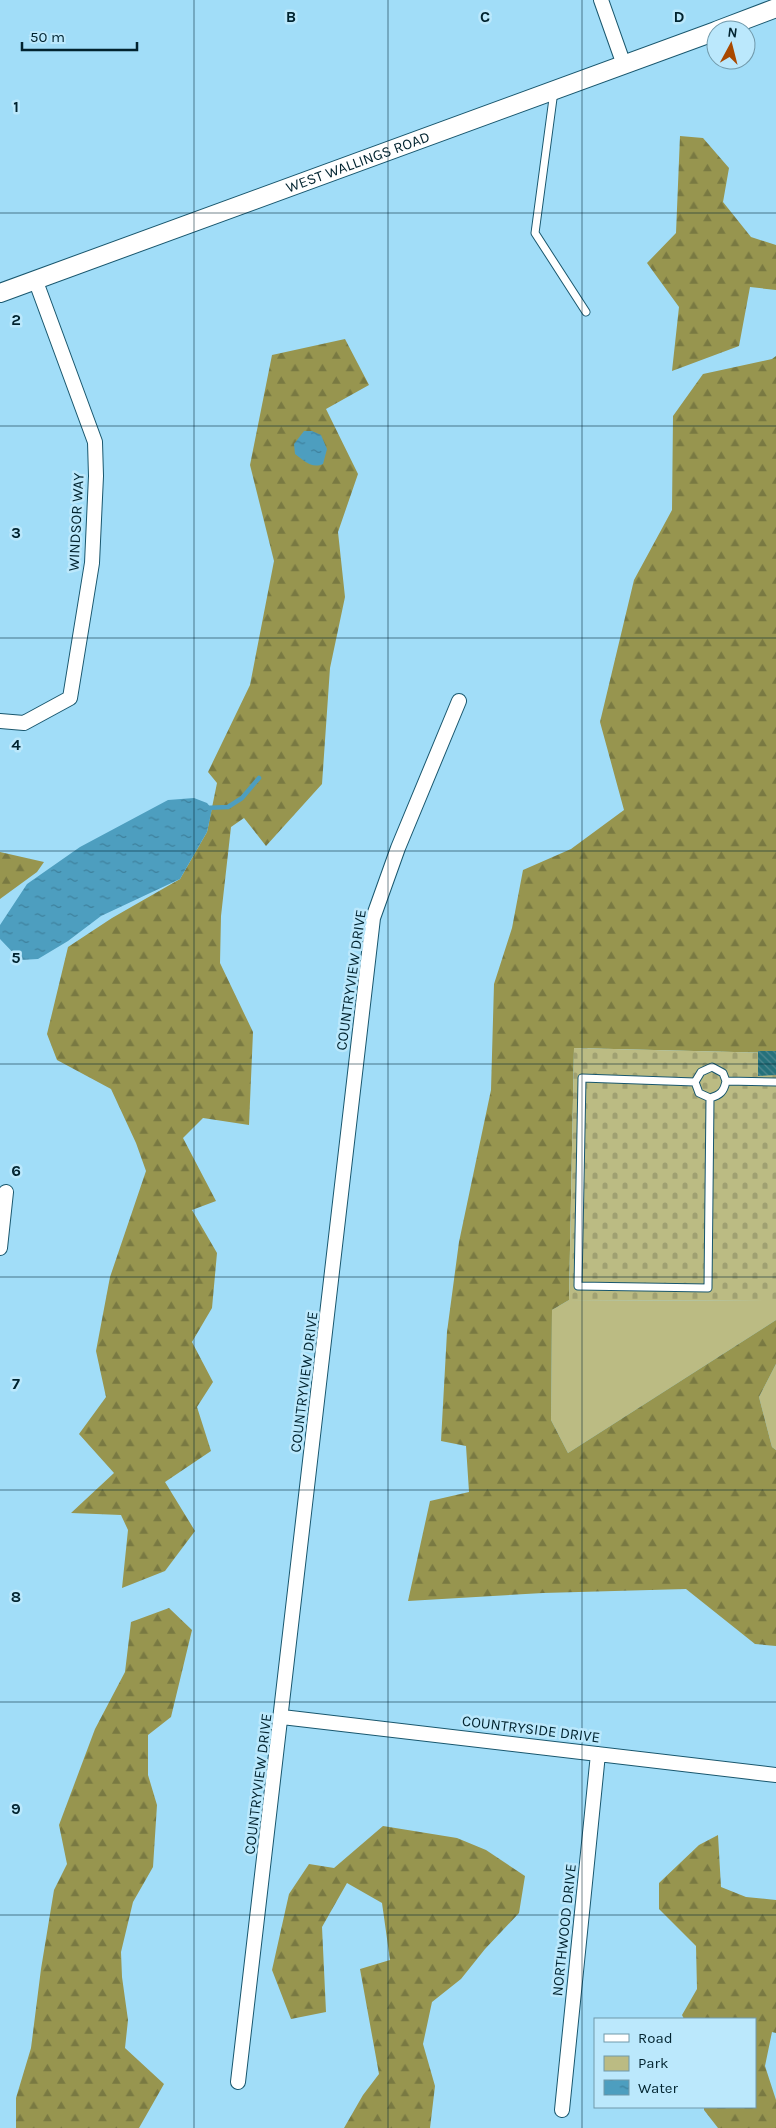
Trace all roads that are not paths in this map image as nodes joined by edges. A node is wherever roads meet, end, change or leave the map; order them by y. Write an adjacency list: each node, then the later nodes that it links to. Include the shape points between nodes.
1 (601, 0): 5 (street)
2 (776, 8): 3 (street, WEST WALLINGS ROAD)
3 (744, 20)
4 (706, 34): 5 (street, WEST WALLINGS ROAD)
5 (624, 65): 6 (street, WEST WALLINGS ROAD)
6 (554, 91): 7 (street, WEST WALLINGS ROAD); 9 (lane, via 535,233)
7 (35, 279): 8 (street, WEST WALLINGS ROAD); 11 (street, WINDSOR WAY, via 95,442 92,563 70,698 24,723)
8 (0, 293)
9 (586, 312)
10 (459, 701): 18 (street, COUNTRYVIEW DRIVE, via 398,848 373,918)
11 (0, 721)
12 (726, 1081): 13 (lane, via 722,1073 712,1067 701,1072); 14 (lane); 15 (lane, via 721,1094)
13 (695, 1082): 15 (lane, via 699,1093); 15 (lane, via 582,1078 578,1286 708,1288)
14 (776, 1082)
15 (710, 1098)
16 (6, 1192): 17 (street)
17 (0, 1248)
18 (282, 1717): 19 (street, COUNTRYSIDE DRIVE); 21 (street, COUNTRYVIEW DRIVE)
19 (598, 1754): 20 (street, COUNTRYSIDE DRIVE); 22 (street, NORTHWOOD DRIVE)
20 (776, 1776)
21 (238, 2082)
22 (562, 2110)

